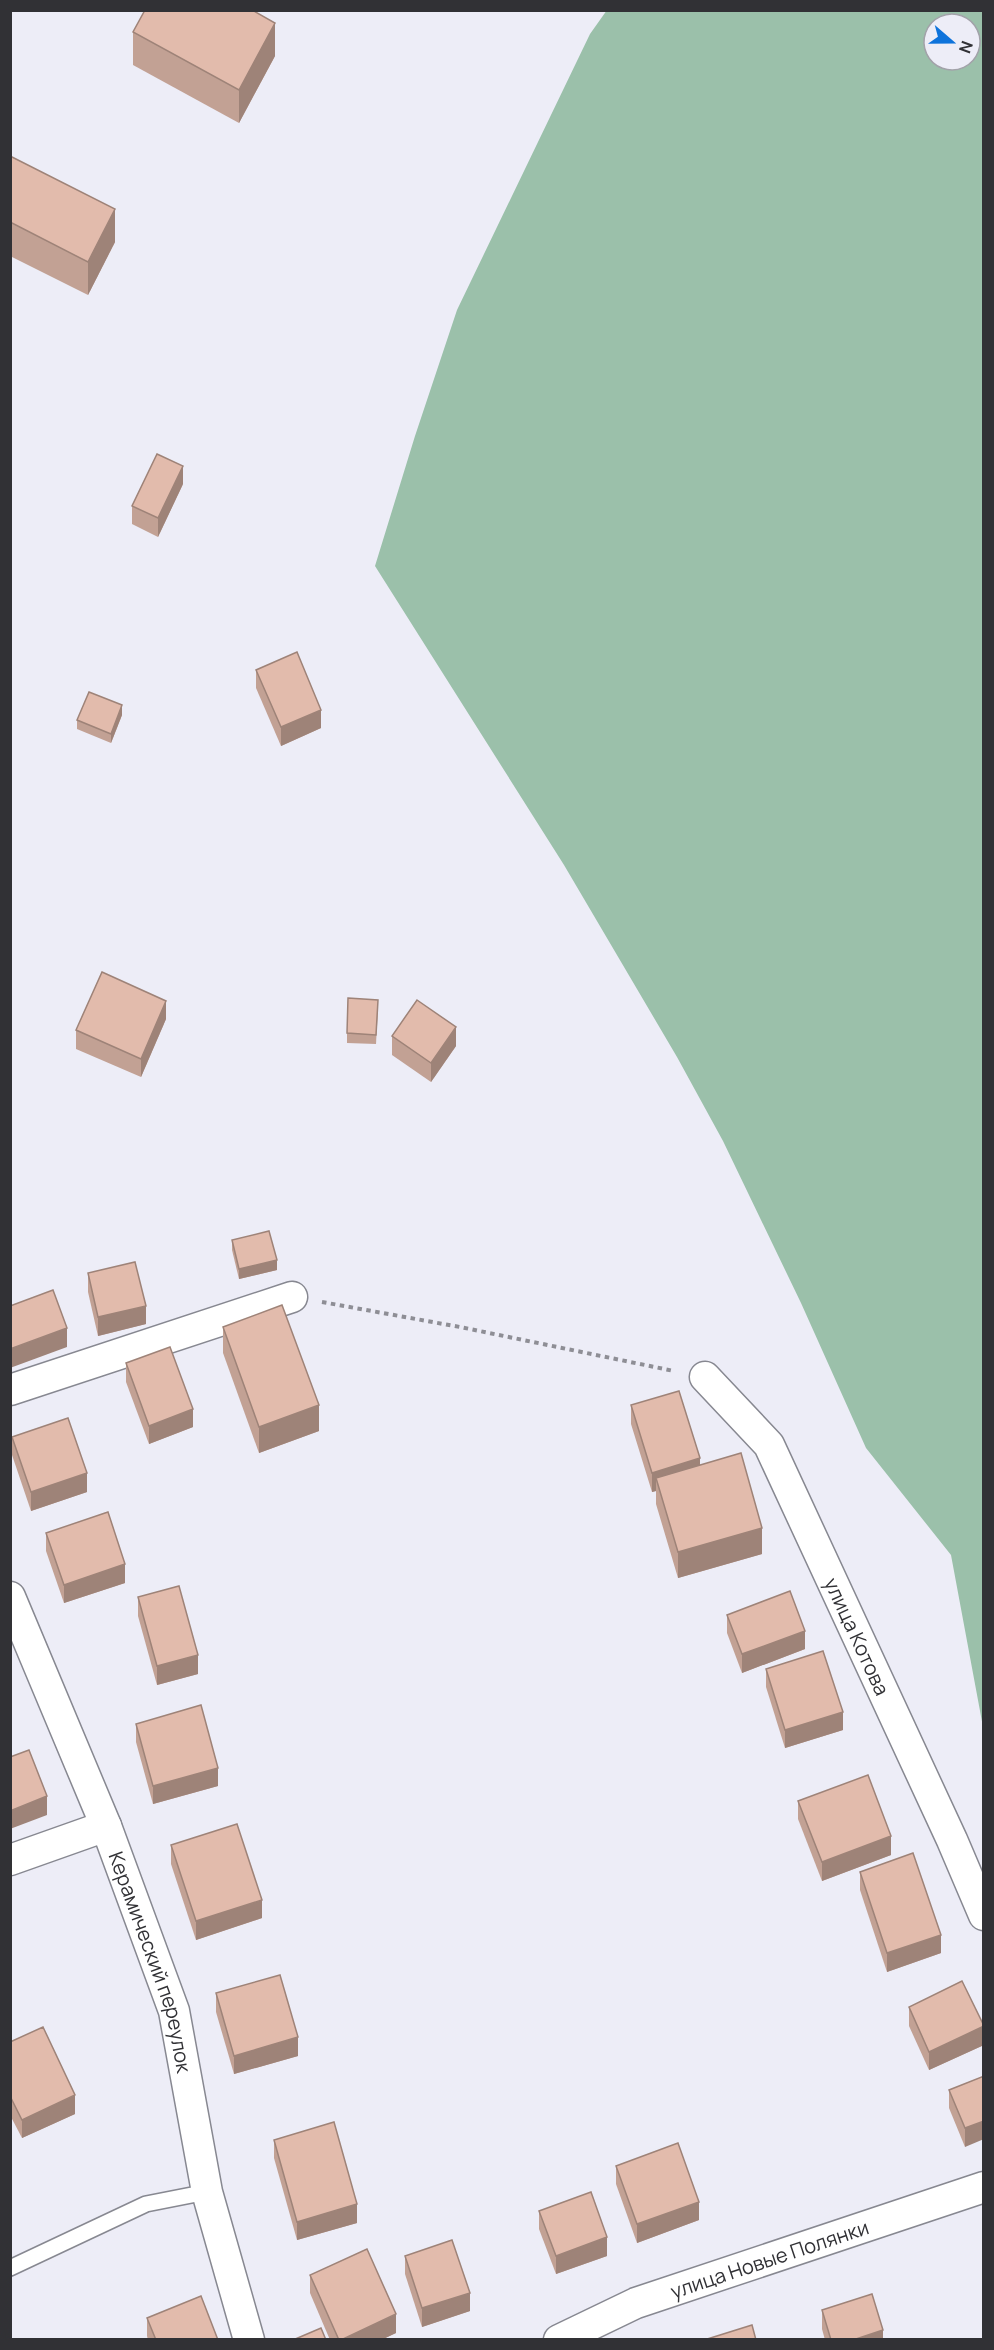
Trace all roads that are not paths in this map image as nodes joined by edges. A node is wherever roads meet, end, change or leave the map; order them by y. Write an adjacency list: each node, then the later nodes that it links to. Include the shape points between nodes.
1 (292, 1297): 3 (street)
2 (705, 1377): 7 (street, улица Котова, via 770,1445)
3 (10, 1390)
4 (10, 1597): 5 (street, Керамический переулок)
5 (106, 1826): 6 (street); 9 (street, Керамический переулок, via 174,2011)
6 (10, 1860)
7 (984, 1915)
8 (984, 2187): 12 (street, улица Новые Полянки, via 636,2303)
9 (207, 2192): 10 (lane, via 146,2204); 11 (street, Керамический переулок)
10 (10, 2268)
11 (249, 2340)
12 (560, 2340)

